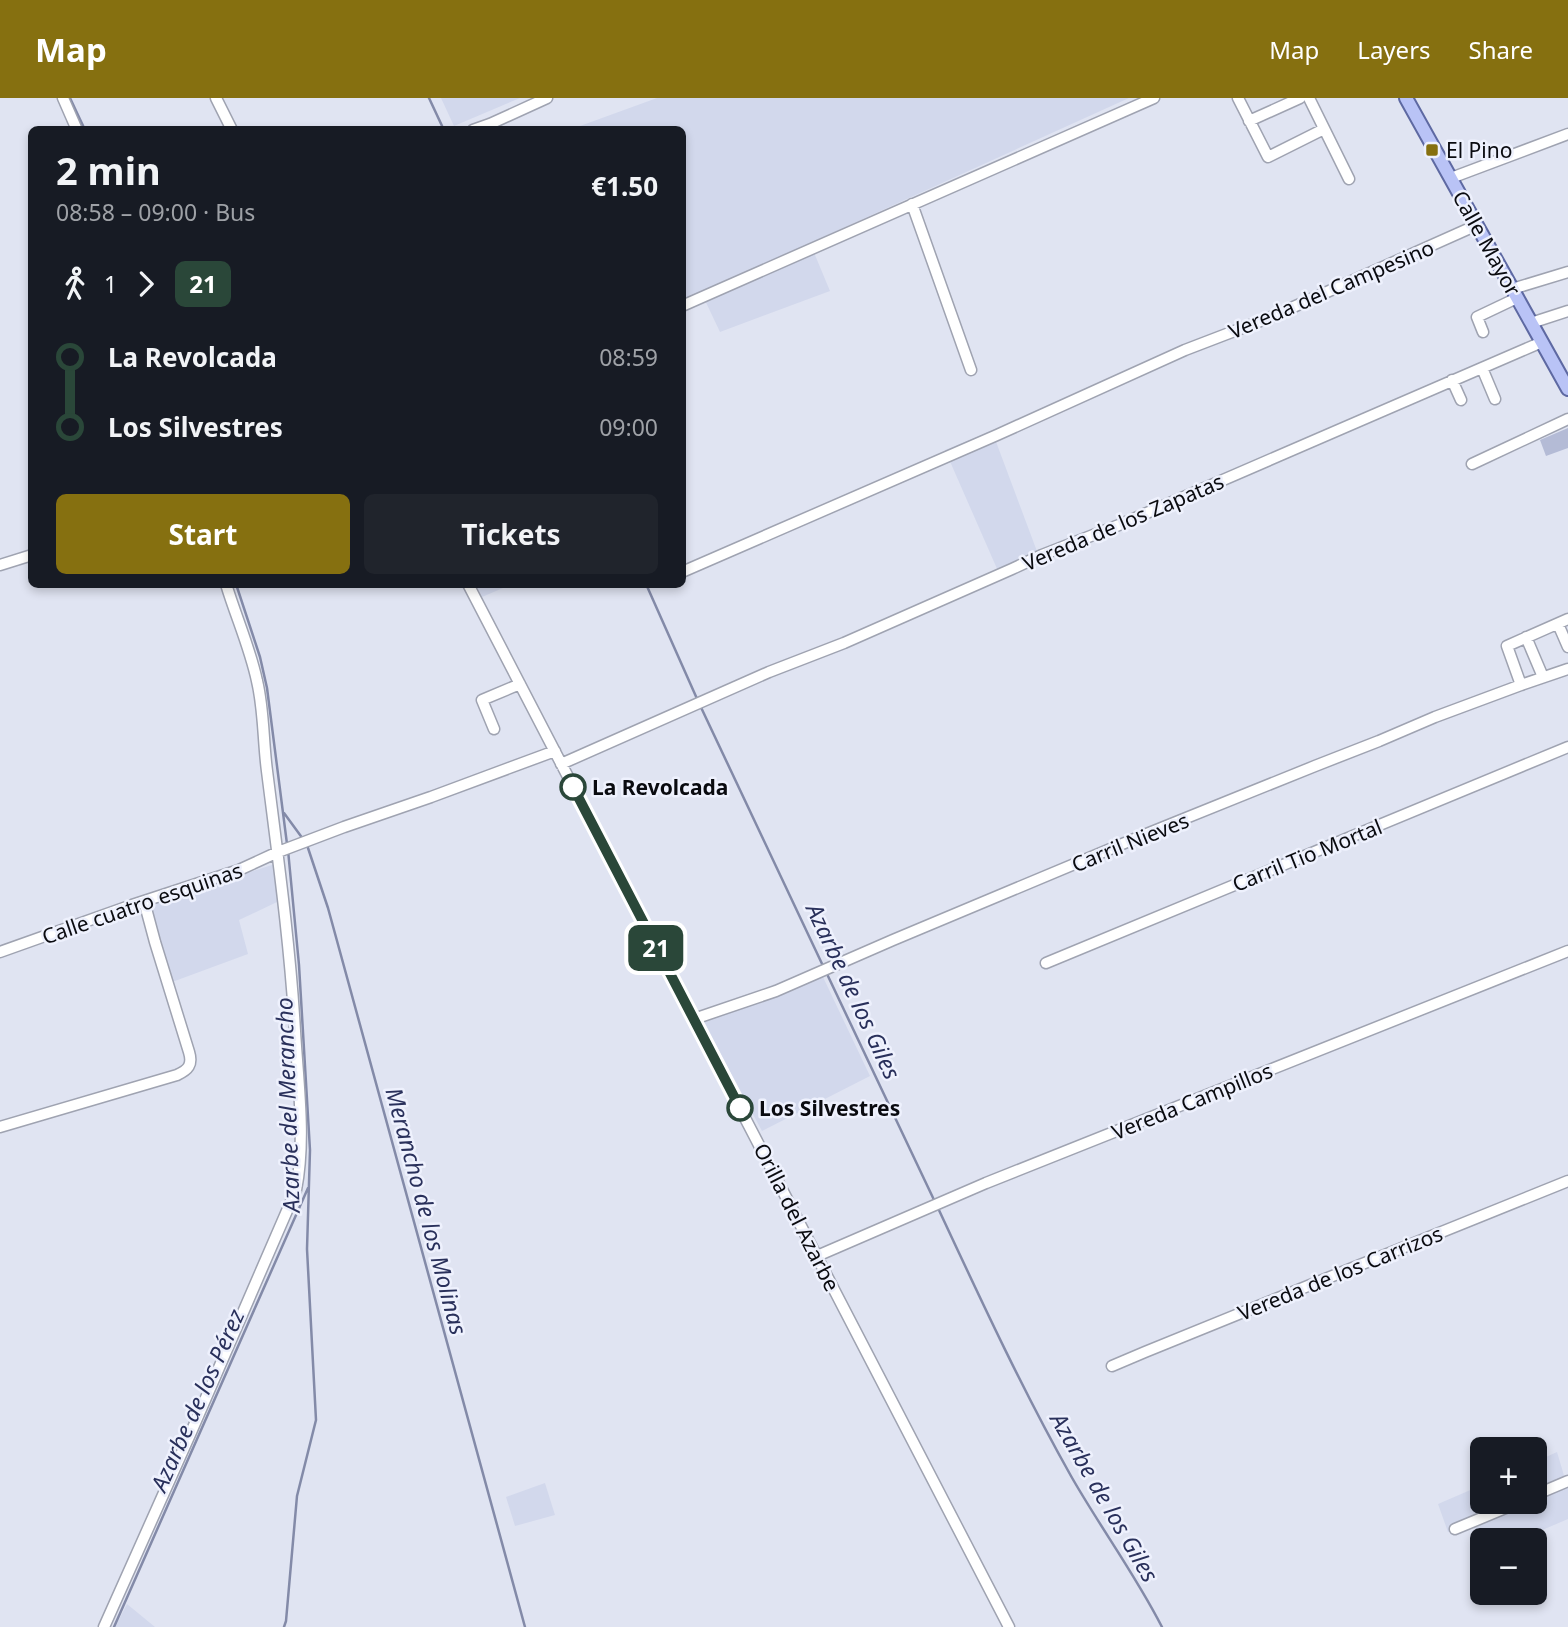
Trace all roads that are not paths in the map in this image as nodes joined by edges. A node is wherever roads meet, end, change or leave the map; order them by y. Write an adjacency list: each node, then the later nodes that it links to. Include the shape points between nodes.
1 (63, 98): 10 (street)
2 (216, 98): 11 (street)
3 (547, 98): 12 (street)
4 (1154, 98): 17 (street)
5 (1238, 98): 9 (street)
6 (1300, 98): 9 (street)
7 (1309, 98): 13 (street)
8 (1406, 98): 15 (main road, Calle Mayor)
9 (1249, 121): 13 (street, via 1268,157)
10 (75, 126)
11 (230, 126)
12 (484, 126)
13 (1324, 129): 16 (street)
14 (1568, 134): 15 (street)
15 (1451, 178): 18 (main road, Calle Mayor)
16 (1349, 179)
17 (912, 204): 21 (street); 27 (street)
18 (1477, 225): 20 (main road, Calle Mayor); 36 (street, Vereda del Campesino)
19 (1568, 272): 20 (street)
20 (1515, 293): 23 (main road, Calle Mayor); 24 (street, via 1477,317)
21 (686, 304)
22 (1568, 311): 23 (street)
23 (1531, 323): 25 (main road, Calle Mayor)
24 (1483, 332)
25 (1542, 342): 26 (street, Vereda de los Zapatas); 29 (main road, Calle Mayor)
26 (1482, 368): 28 (street, Vereda de los Zapatas); 30 (street)
27 (971, 370)
28 (1452, 380): 31 (street); 49 (street, Vereda de los Zapatas)
29 (1568, 389)
30 (1495, 399)
31 (1461, 400)
32 (1568, 419): 33 (street)
33 (1472, 464)
34 (28, 556): 35 (street)
35 (0, 565)
36 (686, 570)
37 (227, 588): 50 (street, via 258,685 267,768)
38 (470, 588): 44 (street, Orilla del Azarbe)
39 (1563, 621): 40 (street); 41 (street)
40 (1526, 638): 43 (street); 45 (street, via 1507,646)
41 (1568, 647)
42 (1568, 669): 43 (street, Carril Nieves)
43 (1543, 677): 45 (street, Carril Nieves)
44 (520, 684): 46 (street, via 482,700); 48 (street, Orilla del Azarbe)
45 (1521, 685): 55 (street, Carril Nieves, via 1139,837 776,991)
46 (494, 730)
47 (1568, 747): 54 (street, Carril Tio Mortal)
48 (555, 751): 49 (street, Orilla del Azarbe); 50 (street, Calle cuatro esquinas)
49 (561, 764): 55 (street, Orilla del Azarbe)
50 (283, 850): 51 (street, Calle cuatro esquinas, via 239,870); 64 (street, via 299,1107 296,1191)
51 (144, 901): 53 (street, Calle cuatro esquinas); 56 (street, via 190,1052 189,1067 177,1075)
52 (1568, 950): 58 (street, Vereda Campillos, via 999,1178)
53 (0, 952)
54 (1046, 963)
55 (694, 1019): 58 (street, Orilla del Azarbe)
56 (0, 1127)
57 (1568, 1181): 59 (street, Vereda de los Carrizos)
58 (817, 1256): 65 (street, Orilla del Azarbe)
59 (1112, 1367)
60 (1568, 1481): 61 (street)
61 (1547, 1490)
62 (1491, 1514): 63 (street)
63 (1455, 1529)
64 (104, 1627)
65 (1009, 1627)

